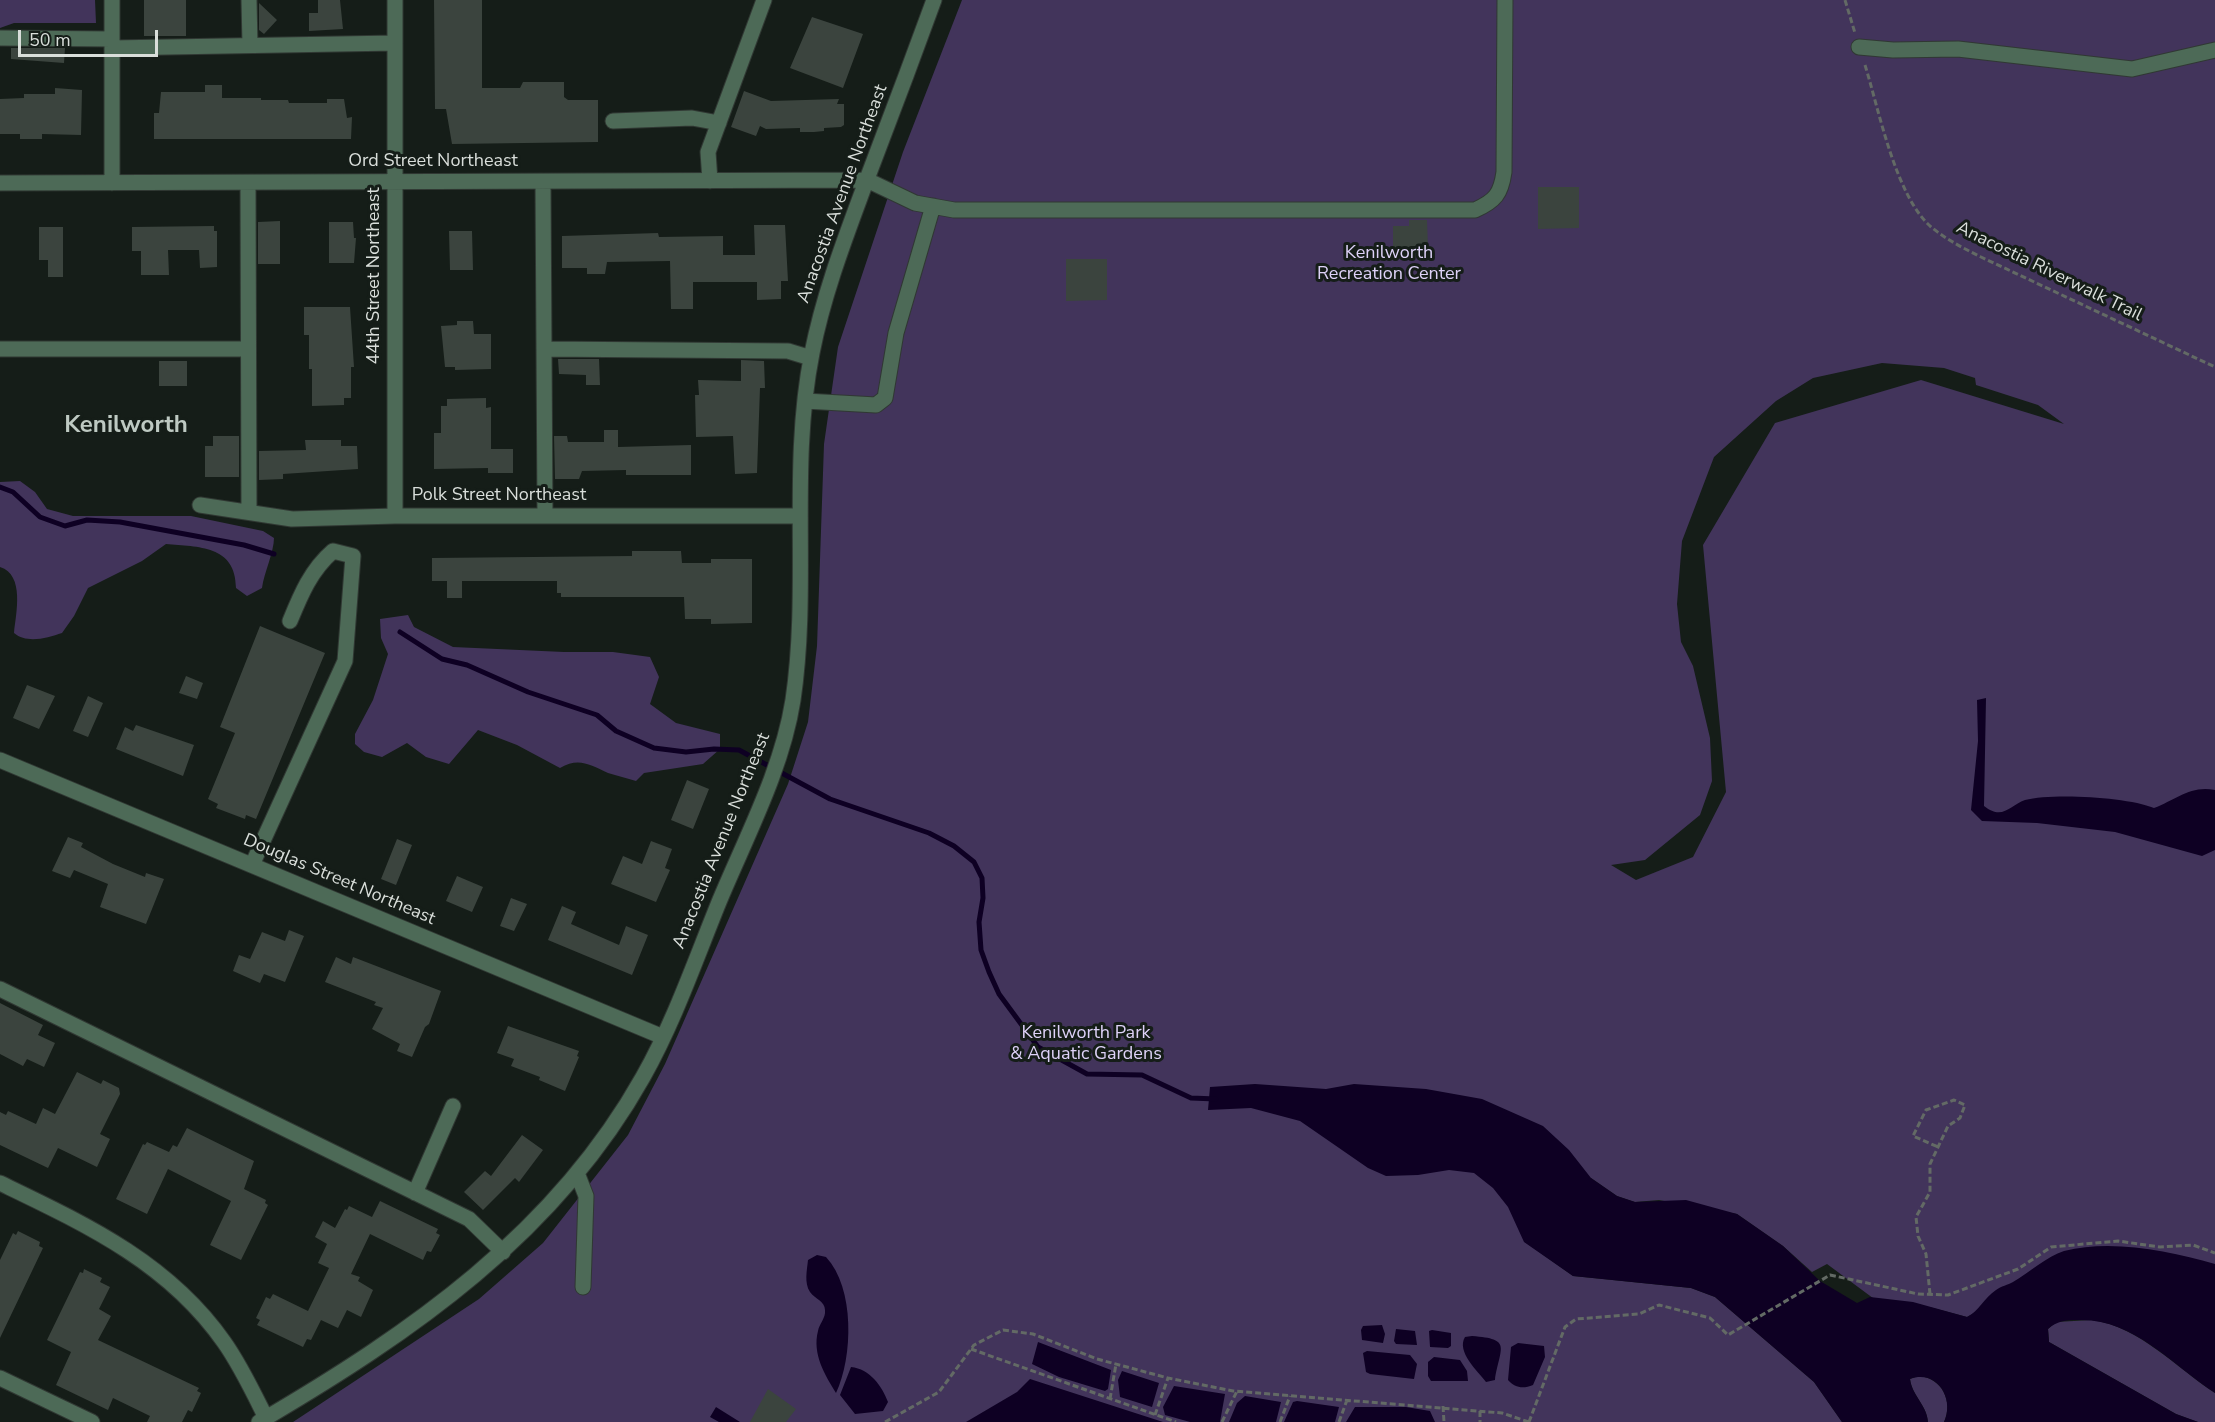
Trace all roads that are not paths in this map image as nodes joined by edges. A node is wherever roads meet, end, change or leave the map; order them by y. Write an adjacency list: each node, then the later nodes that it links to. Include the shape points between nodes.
1 (112, 0): 9 (street)
2 (249, 0): 10 (street)
3 (395, 0): 8 (street, 44th Street Northeast)
4 (764, 0): 14 (street)
5 (934, 0): 15 (street, Anacostia Avenue Northeast)
6 (1505, 0): 22 (street, via 1502,192 1491,203 1474,210 954,210)
7 (0, 38): 9 (street)
8 (395, 43): 10 (street); 17 (street, 44th Street Northeast)
9 (112, 44): 10 (street); 20 (street)
10 (250, 45)
11 (1860, 47): 12 (street, via 1958,49 2132,69)
12 (2215, 50)
13 (613, 122): 14 (street, via 692,118)
14 (719, 123): 16 (street, via 708,152)
15 (867, 180): 16 (street, Ord Street Northeast); 22 (street, via 915,203); 26 (street, Anacostia Avenue Northeast, via 836,262)
16 (710, 181): 18 (street, Ord Street Northeast)
17 (395, 182): 18 (street, Ord Street Northeast); 21 (street, Ord Street Northeast); 31 (street, 44th Street Northeast)
18 (543, 182): 25 (street)
19 (0, 183): 20 (street, Ord Street Northeast)
20 (112, 183): 21 (street, Ord Street Northeast)
21 (248, 183): 24 (street)
22 (933, 206): 27 (street, via 896,333 885,398 876,405)
23 (0, 349): 24 (street)
24 (249, 349): 29 (street)
25 (544, 350): 26 (street, via 789,351); 30 (street)
26 (811, 358): 27 (street, Anacostia Avenue Northeast)
27 (805, 401): 32 (street, Anacostia Avenue Northeast)
28 (200, 505): 29 (street, Polk Street Northeast)
29 (249, 512): 31 (street, Polk Street Northeast, via 292,519)
30 (545, 515): 31 (street, Polk Street Northeast); 32 (street, Polk Street Northeast)
31 (394, 516)
32 (800, 516): 37 (street, Anacostia Avenue Northeast, via 796,672 779,758)
33 (290, 621): 35 (street, via 305,583 324,558 333,551 353,556 345,661)
34 (0, 760): 35 (street, Douglas Street Northeast)
35 (252, 865): 37 (street, Douglas Street Northeast)
36 (0, 989): 41 (street)
37 (663, 1037): 39 (street, Anacostia Avenue Northeast, via 632,1096)
38 (453, 1106): 41 (street)
39 (577, 1173): 42 (street, Anacostia Avenue Northeast); 43 (street, via 586,1196)
40 (0, 1183): 45 (street, via 110,1238 170,1282 224,1341)
41 (416, 1193): 42 (street, via 469,1220)
42 (503, 1252): 45 (street, Anacostia Avenue Northeast, via 426,1315)
43 (583, 1287)
44 (0, 1378): 46 (street)
45 (262, 1420)
46 (92, 1422)

